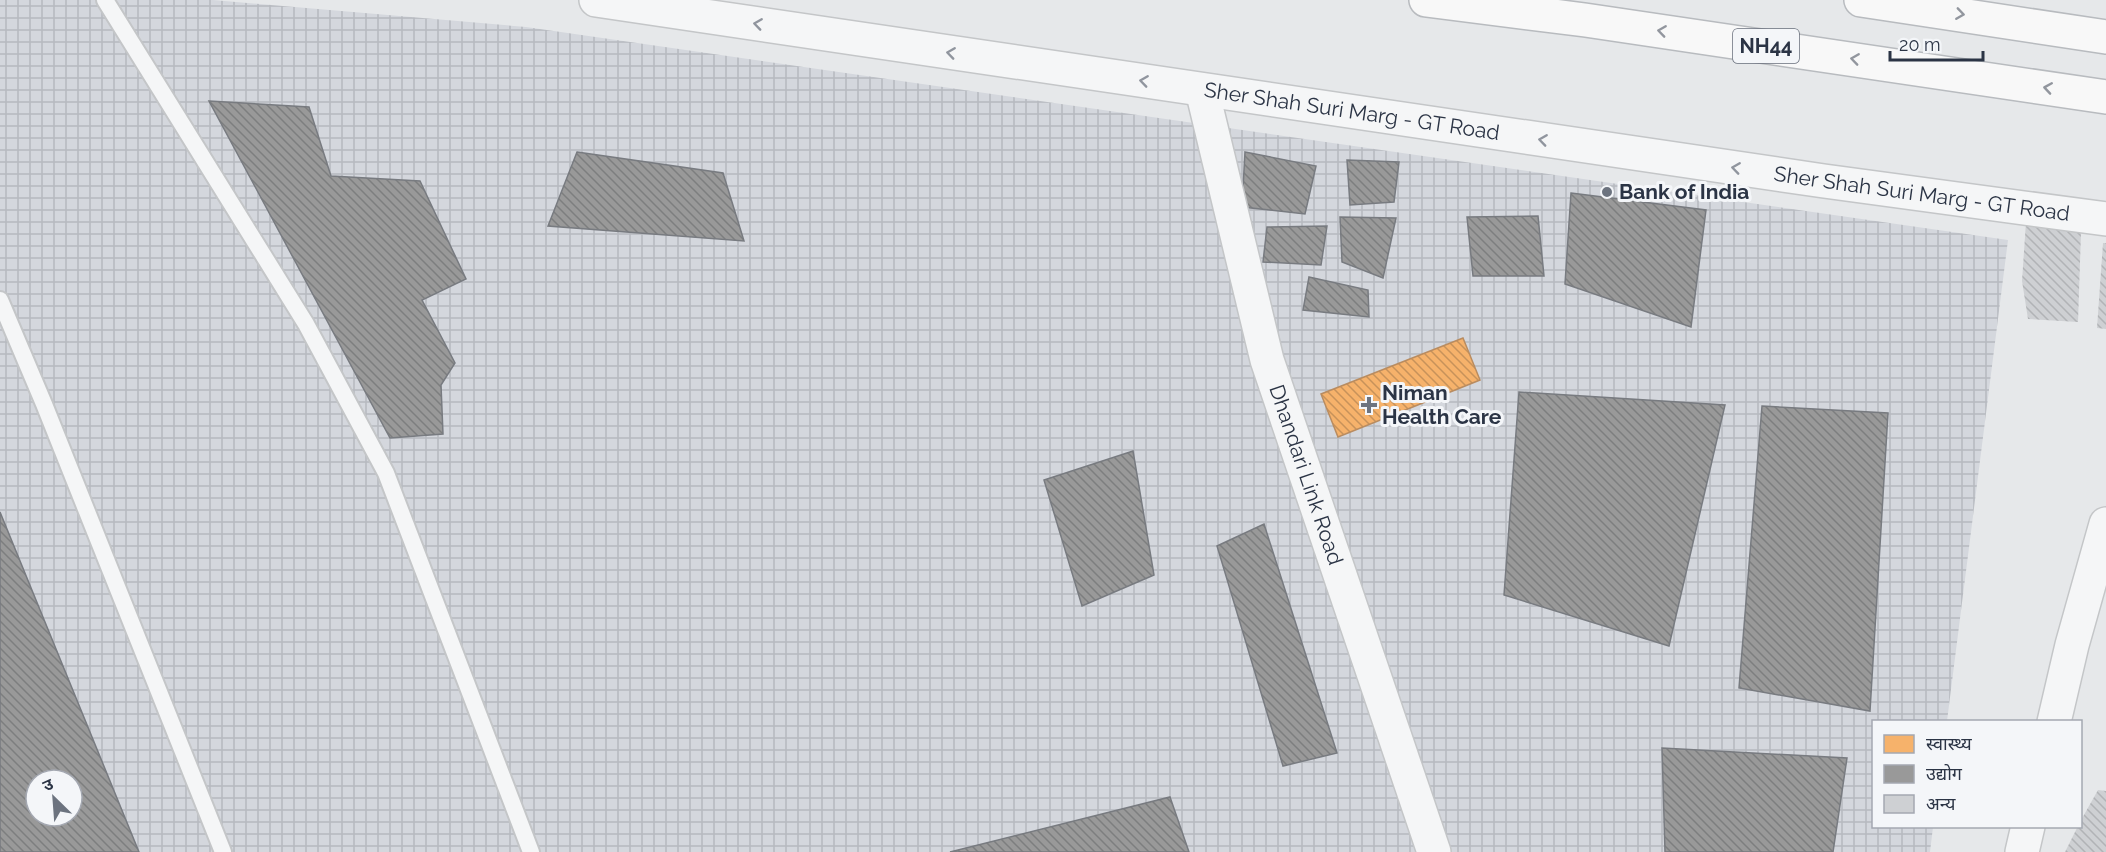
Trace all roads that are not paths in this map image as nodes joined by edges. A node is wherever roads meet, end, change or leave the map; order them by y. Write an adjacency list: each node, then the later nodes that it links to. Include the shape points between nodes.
1 (105, 0): 14 (lane, via 306,324 386,473)
2 (596, 0): 6 (street, Sher Shah Suri Marg - GT Road, one-way to 2)
3 (1426, 0): 7 (highway, NH44, one-way to 3)
4 (1861, 0): 5 (highway, one-way to 5)
5 (2106, 37)
6 (1202, 90): 8 (street, Sher Shah Suri Marg - GT Road, one-way to 6); 15 (street, Dhandari Link Road, via 1267,360)
7 (2106, 97)
8 (2106, 219)
9 (0, 300): 13 (lane)
10 (2106, 524): 11 (street)
11 (2055, 720)
12 (2028, 828): 16 (street)
13 (223, 852)
14 (531, 852)
15 (1434, 852)
16 (2022, 852)

